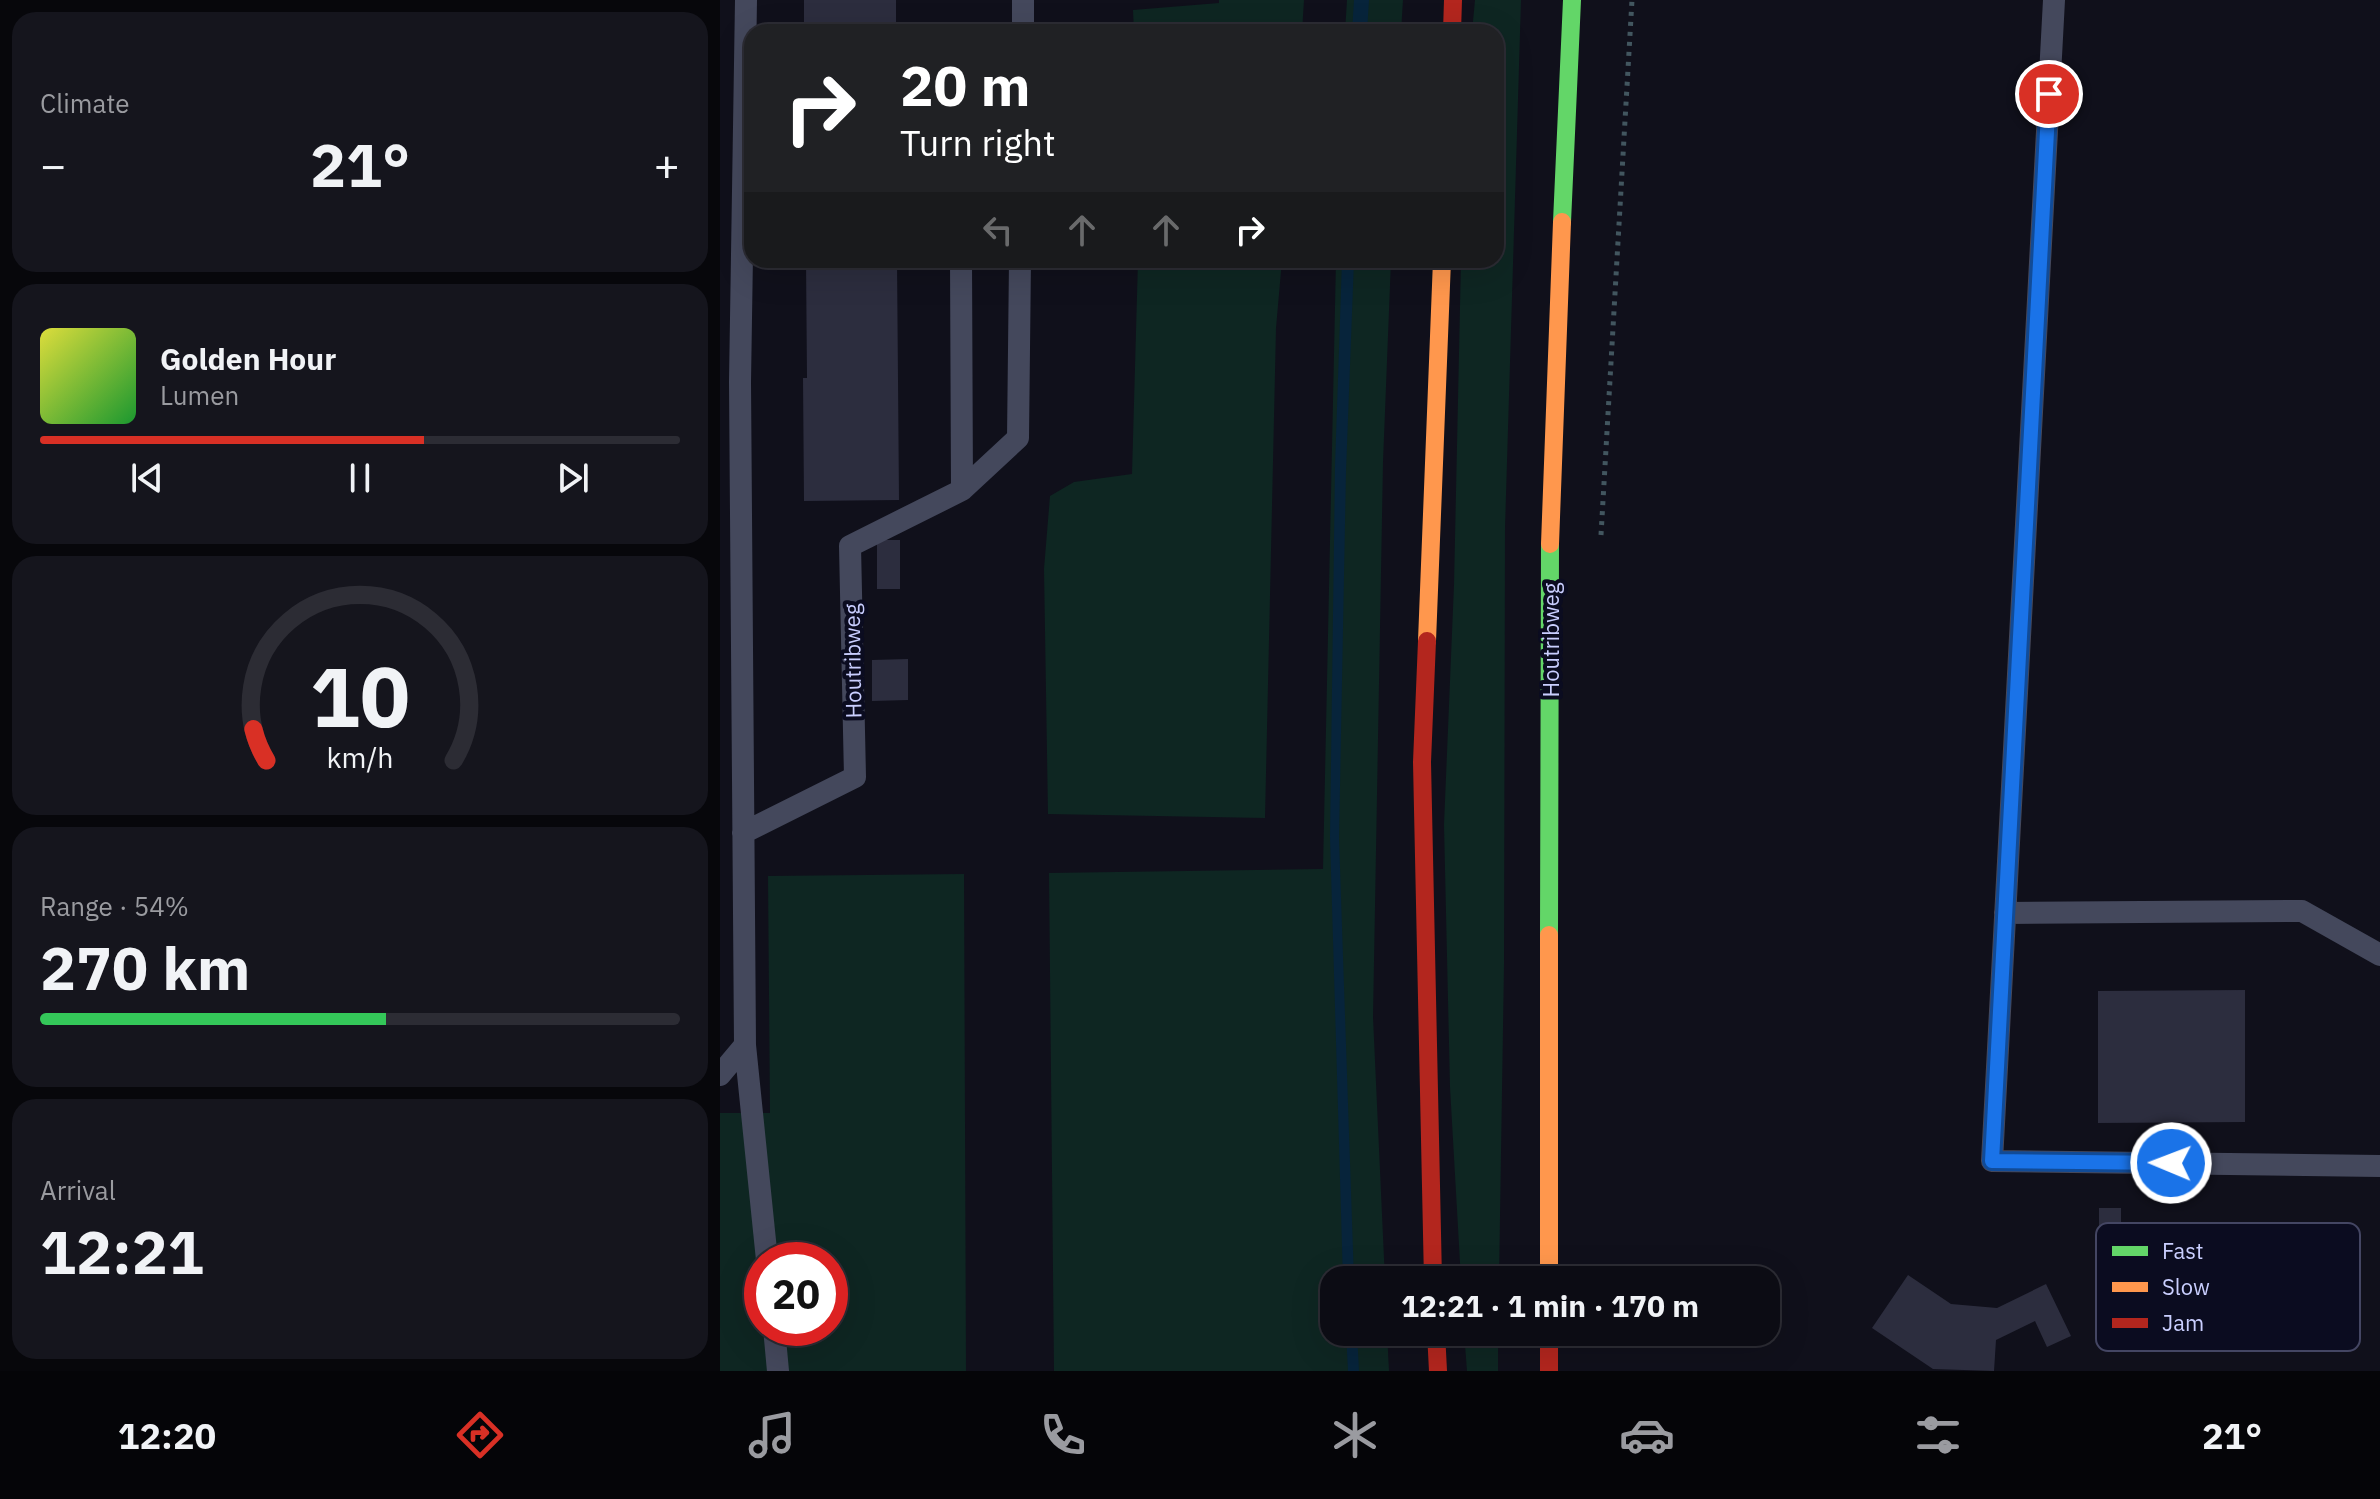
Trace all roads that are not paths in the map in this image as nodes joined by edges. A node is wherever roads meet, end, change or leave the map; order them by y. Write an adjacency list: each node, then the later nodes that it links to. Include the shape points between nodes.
1 (746, 0): 6 (lane)
2 (1023, 0): 7 (lane)
3 (1453, 0): 8 (main road)
4 (1572, 0): 22 (main road, Houtribweg, via 1550,494)
5 (2054, 0): 15 (lane)
6 (746, 24)
7 (1023, 24)
8 (1452, 24)
9 (744, 127): 14 (lane)
10 (961, 268): 13 (lane)
11 (1020, 268): 13 (lane, Houtribweg, via 1018,438)
12 (1442, 268): 21 (main road, via 1422,762)
13 (962, 490): 14 (lane, Houtribweg, via 850,546 855,777)
14 (743, 833): 17 (lane)
15 (2005, 913): 16 (lane, via 2302,911); 19 (lane, via 1992,1161)
16 (2380, 955)
17 (745, 1045): 18 (lane); 20 (lane)
18 (720, 1075)
19 (2380, 1166)
20 (765, 1242)
21 (1433, 1266)
22 (1549, 1266)
23 (776, 1346): 26 (lane)
24 (1437, 1346): 27 (main road)
25 (1549, 1346): 28 (main road)
26 (778, 1371)
27 (1438, 1371)
28 (1549, 1371)

